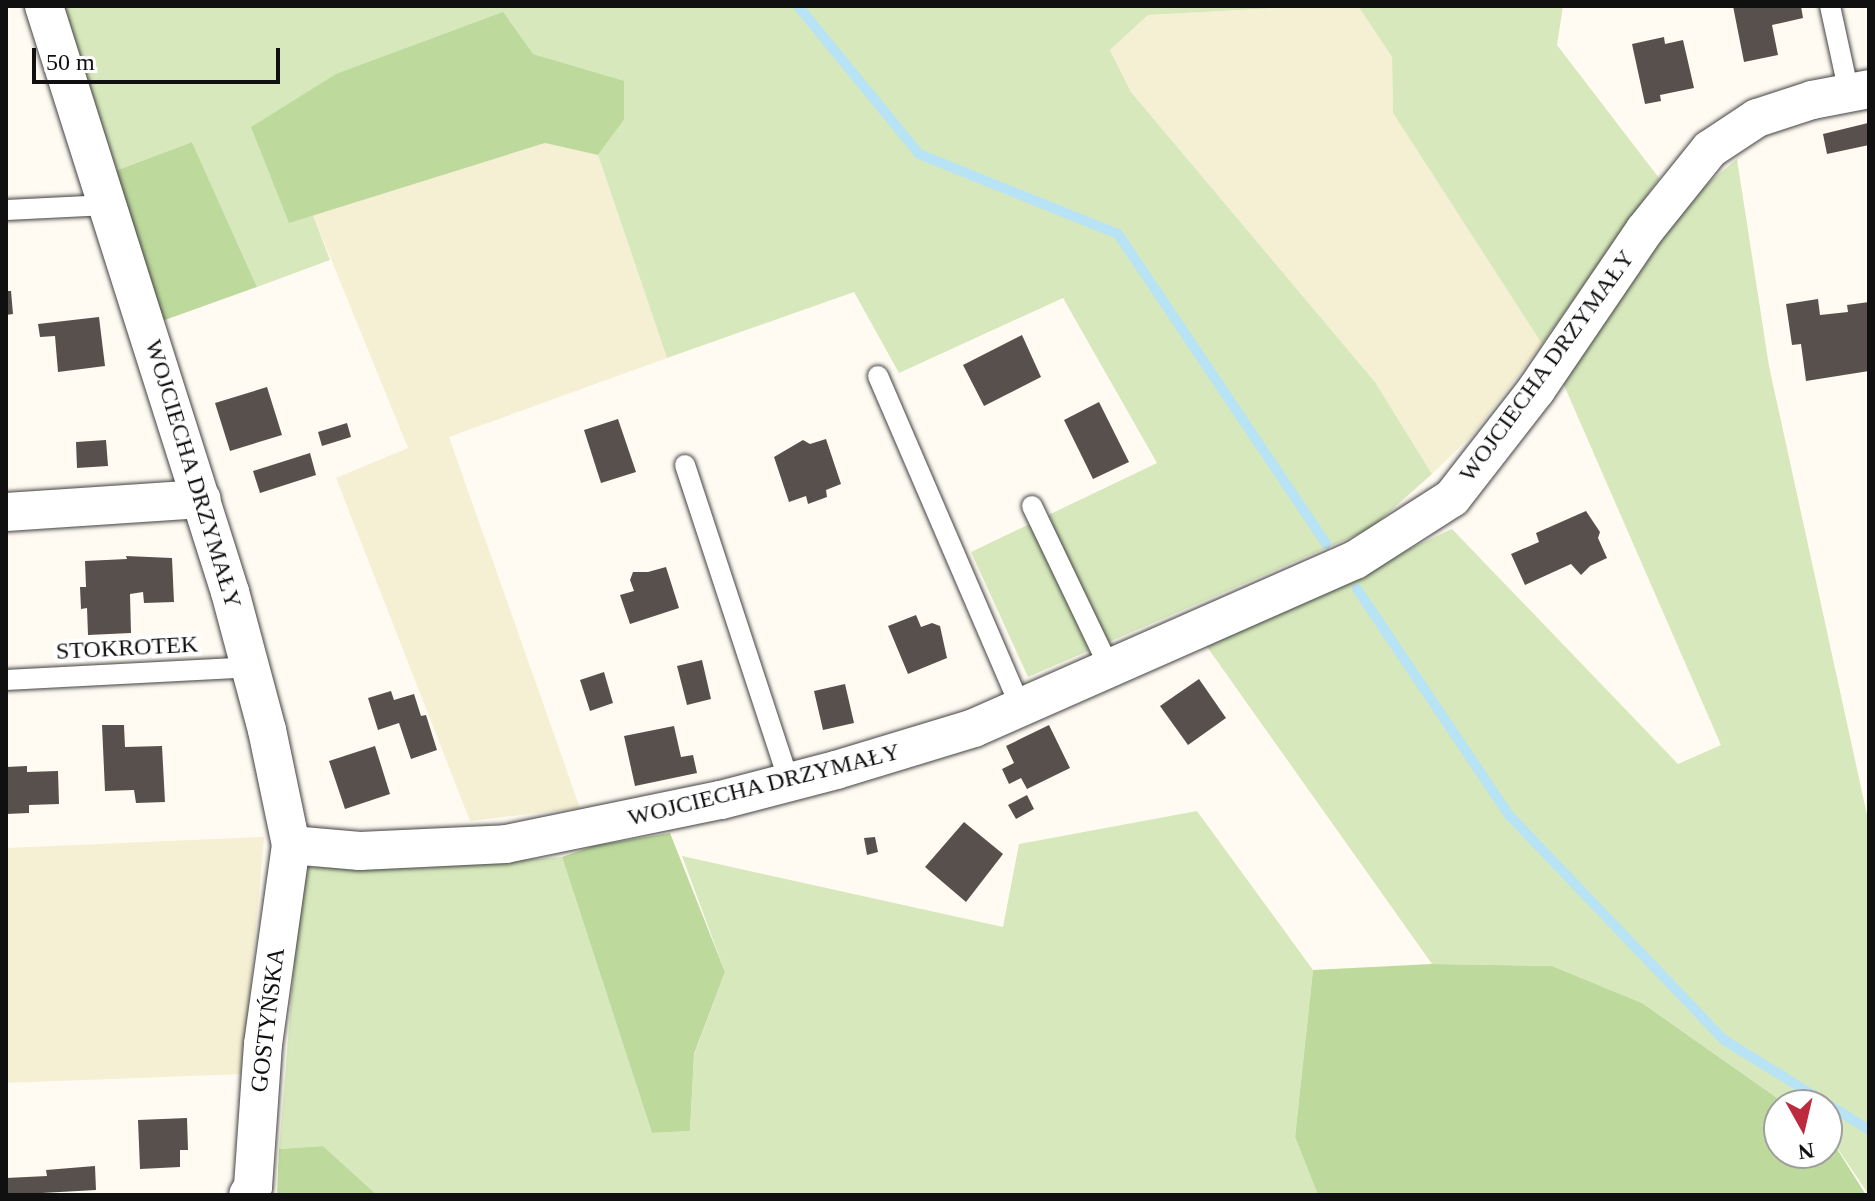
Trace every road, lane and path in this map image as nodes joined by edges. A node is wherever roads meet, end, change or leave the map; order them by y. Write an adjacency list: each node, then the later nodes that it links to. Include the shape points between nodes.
1 (44, 6): 4 (street, WOJCIECHA DRZYMAŁY)
2 (1830, 6): 3 (lane)
3 (1859, 91): 12 (street, WOJCIECHA DRZYMAŁY, via 1757,118 1710,149 1644,231 1536,390 1452,498 1355,560)
4 (108, 205): 5 (lane); 8 (street, WOJCIECHA DRZYMAŁY)
5 (6, 210)
6 (878, 376): 14 (lane)
7 (685, 465): 15 (lane)
8 (202, 499): 10 (street); 11 (street, WOJCIECHA DRZYMAŁY)
9 (1032, 506): 12 (lane)
10 (6, 512)
11 (250, 667): 13 (lane, STOKROTEK); 16 (street, WOJCIECHA DRZYMAŁY)
12 (1110, 669): 14 (street, WOJCIECHA DRZYMAŁY)
13 (6, 680)
14 (1021, 708): 15 (street, WOJCIECHA DRZYMAŁY, via 974,728)
15 (789, 782): 16 (street, WOJCIECHA DRZYMAŁY, via 506,844 360,851)
16 (291, 845): 17 (street, GOSTYŃSKA)
17 (248, 1195)

